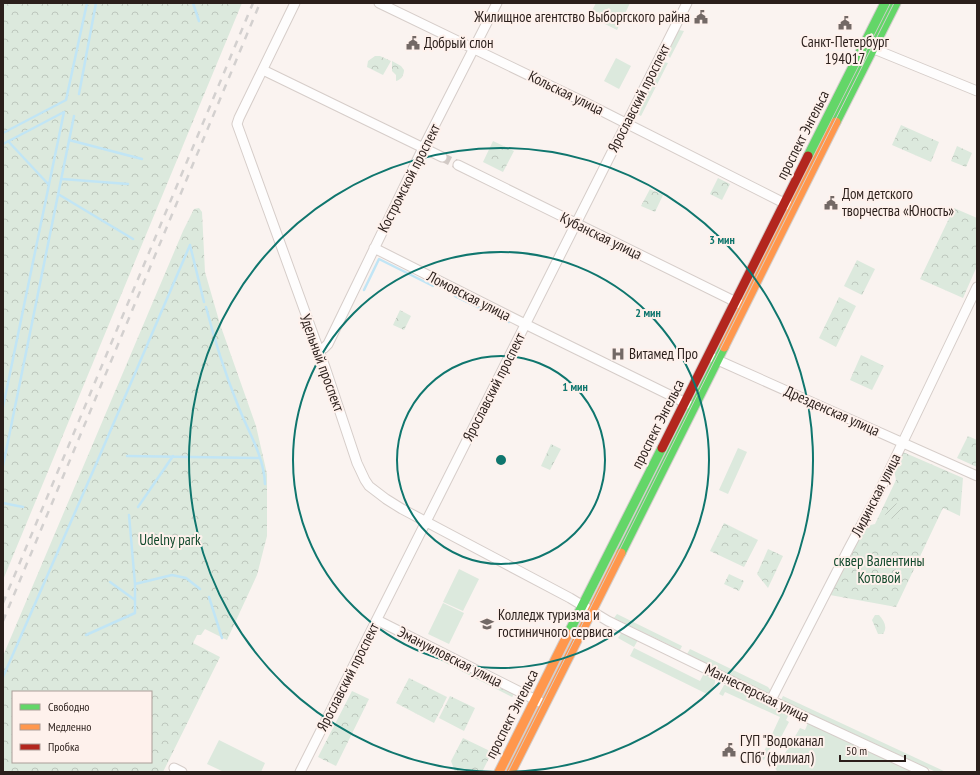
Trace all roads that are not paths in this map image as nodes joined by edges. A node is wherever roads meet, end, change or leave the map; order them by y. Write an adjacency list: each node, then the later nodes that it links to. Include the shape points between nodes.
1 (295, 3): 9 (street, Удельный проспект)
2 (379, 3): 7 (street, Кольская улица)
3 (497, 3): 7 (street, Костромской проспект)
4 (687, 3): 11 (street, Ярославский проспект)
5 (885, 3): 15 (main road, проспект Энгельса)
6 (894, 4): 8 (main road, проспект Энгельса)
7 (475, 49): 11 (street, Кольская улица); 12 (street, Костромской проспект)
8 (874, 49): 10 (street); 16 (main road, проспект Энгельса)
9 (263, 70): 12 (street); 23 (street, Удельный проспект, via 237,124)
10 (977, 91)
11 (626, 124): 15 (street, Кольская улица); 17 (street, Ярославский проспект)
12 (423, 148): 13 (street); 18 (street, Костромской проспект)
13 (442, 158)
14 (458, 165): 17 (street, Кубанская улица)
15 (784, 203): 16 (street, Кольская улица); 20 (main road, проспект Энгельса)
16 (794, 208): 21 (main road, проспект Энгельса)
17 (576, 224): 20 (street, Кубанская улица); 22 (street, Ярославский проспект)
18 (374, 248): 22 (street, Ломовская улица); 23 (street, Костромской проспект, via 328,344)
19 (977, 287): 28 (street, Лидинская улица)
20 (735, 302): 21 (street, Кубанская улица); 24 (main road, проспект Энгельса)
21 (744, 307): 25 (main road, проспект Энгельса)
22 (525, 324): 26 (street, Ломовская улица); 30 (street, Ярославский проспект)
23 (318, 350): 30 (street, Удельный проспект, via 365,480 376,493)
24 (708, 356): 25 (street, Дрезденская улица); 26 (main road, проспект Энгельса)
25 (717, 360): 27 (main road, проспект Энгельса); 28 (street, Дрезденская улица)
26 (684, 402): 27 (street, Ломовская улица); 31 (main road, проспект Энгельса)
27 (694, 407): 32 (main road, проспект Энгельса)
28 (903, 442): 29 (street, Дрезденская улица); 35 (street, Лидинская улица)
29 (977, 476)
30 (426, 522): 31 (street, Удельный проспект); 33 (street, Ярославский проспект)
31 (582, 605): 32 (street, Удельный проспект); 34 (main road, проспект Энгельса)
32 (591, 611): 35 (street, Манчестерская улица); 36 (main road, проспект Энгельса)
33 (377, 620): 34 (street, Эмануиловская улица); 37 (street, Ярославский проспект)
34 (535, 699): 36 (street, Эмануиловская улица); 38 (main road, проспект Энгельса)
35 (771, 700): 40 (street, Манчестерская улица)
36 (545, 704): 39 (main road, проспект Энгельса)
37 (300, 772)
38 (498, 772)
39 (511, 772)
40 (924, 772)

